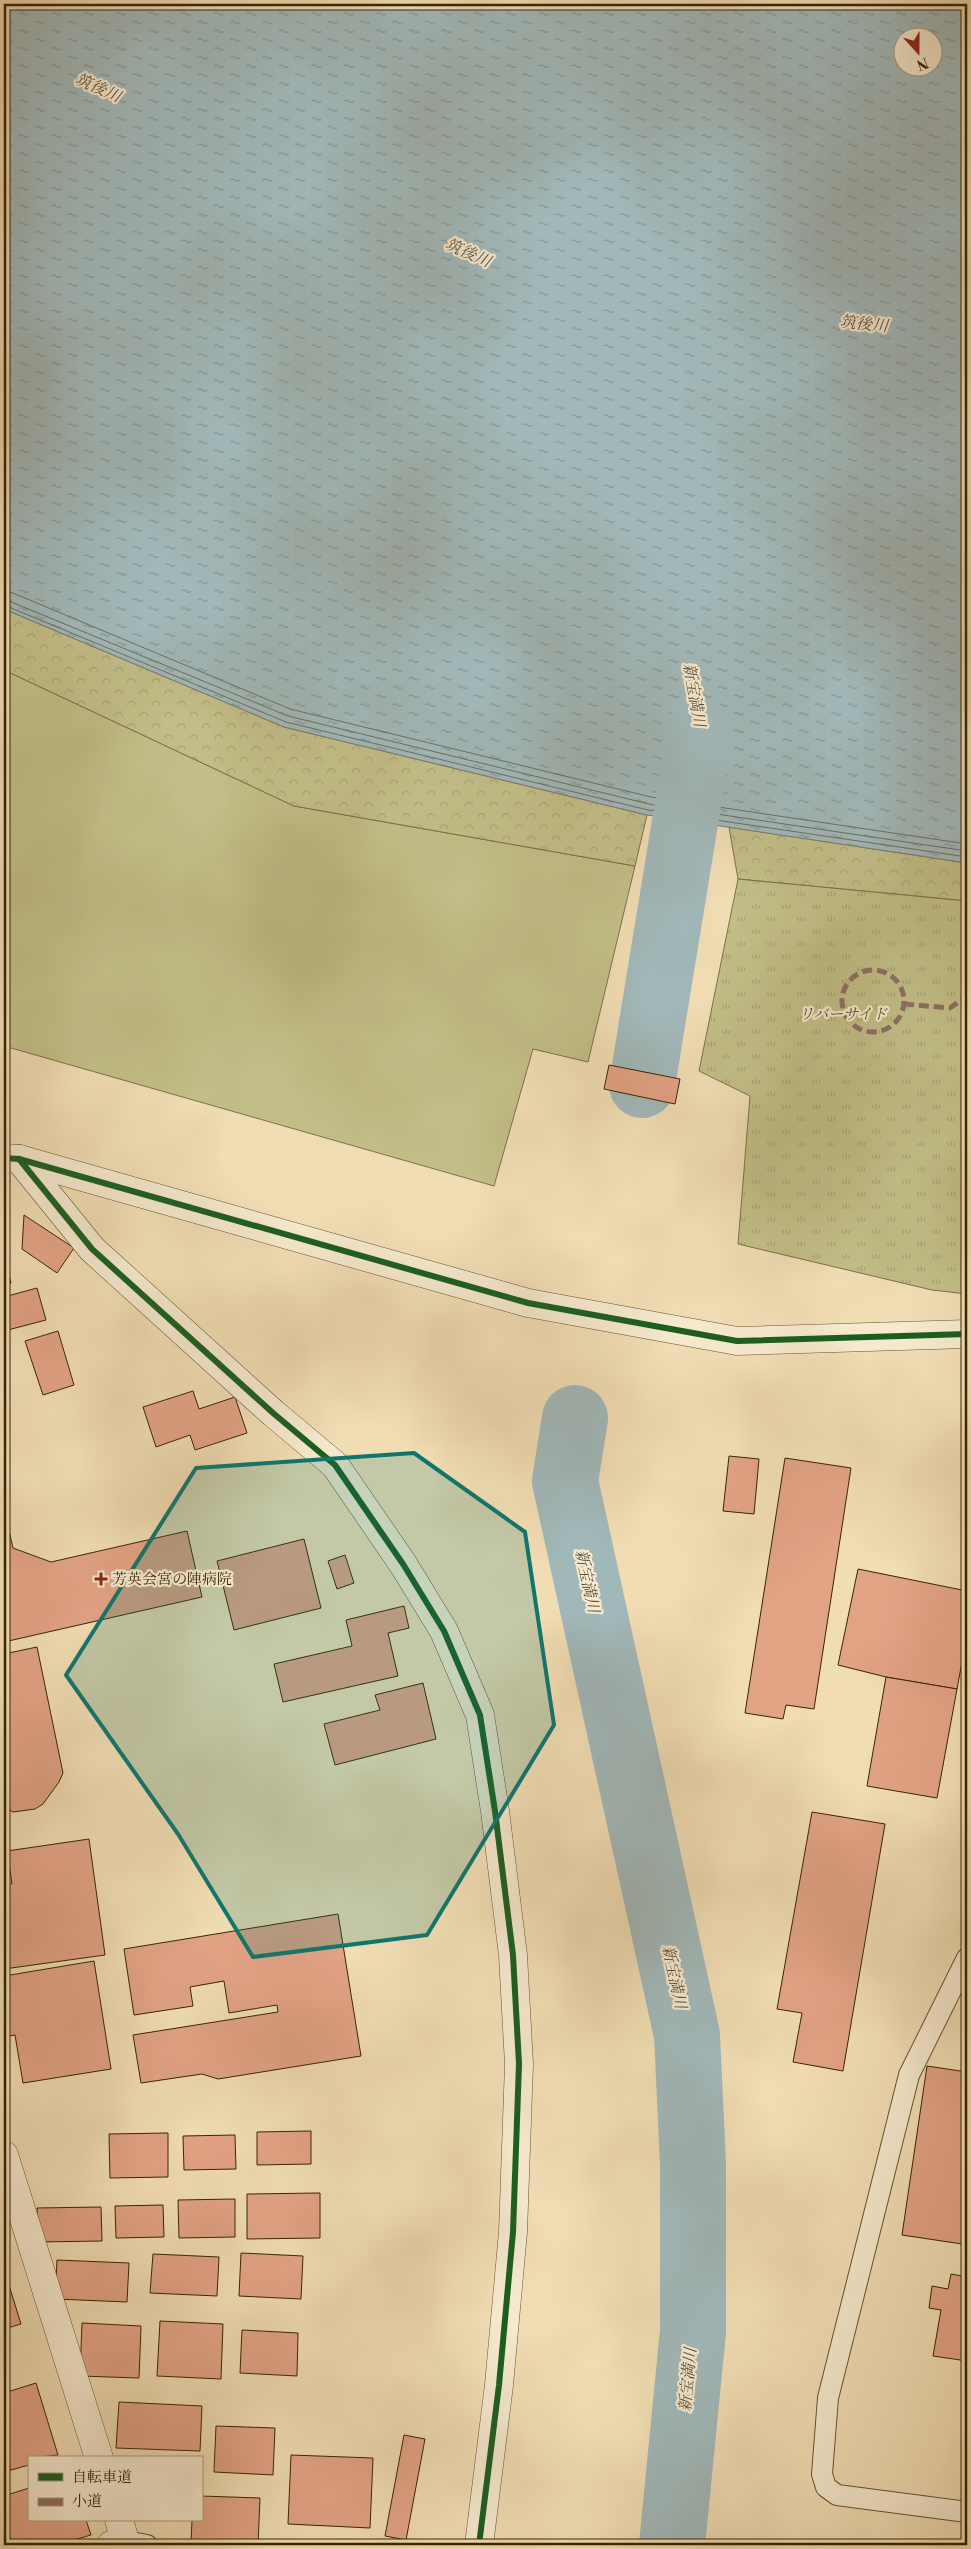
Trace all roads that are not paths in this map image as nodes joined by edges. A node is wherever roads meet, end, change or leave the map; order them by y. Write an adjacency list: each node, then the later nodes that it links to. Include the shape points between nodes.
1 (11, 1158): 2 (street, via 528,1303 737,1341); 7 (street, via 92,1249 273,1413 336,1465 444,1632 480,1716 512,1955 519,2064 513,2232 500,2385)
2 (967, 1334)
3 (967, 1958): 6 (lane, via 909,2075 828,2398 822,2474 826,2487 838,2495)
4 (4, 2155): 5 (street)
5 (98, 2456)
6 (967, 2512)
7 (478, 2545)

